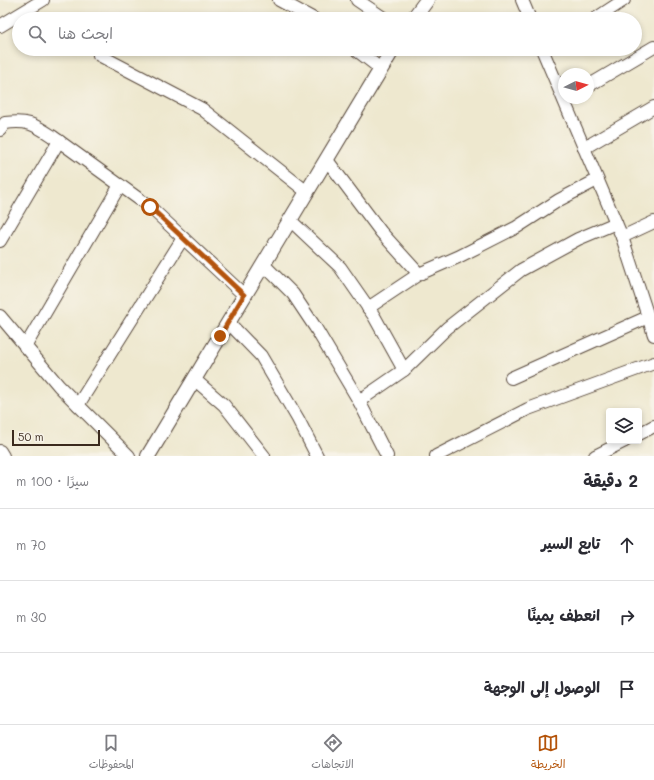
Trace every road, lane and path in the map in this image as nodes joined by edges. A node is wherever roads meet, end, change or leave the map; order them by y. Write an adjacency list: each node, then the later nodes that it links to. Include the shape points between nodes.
1 (43, 0): 7 (street)
2 (280, 0): 8 (street)
3 (357, 0): 9 (street)
4 (427, 0): 10 (street)
5 (522, 0): 11 (street)
6 (624, 0): 12 (street)
7 (23, 12)
8 (301, 12)
9 (375, 12)
10 (418, 12)
11 (527, 12)
12 (606, 12)
13 (12, 19): 14 (street)
14 (0, 26)
15 (654, 47): 16 (street)
16 (642, 54)
17 (101, 56): 33 (street, via 202,109)
18 (364, 56): 22 (street)
19 (390, 56): 22 (street)
20 (547, 56): 23 (street)
21 (639, 56): 24 (street)
22 (382, 69): 30 (street)
23 (558, 82)
24 (594, 82)
25 (567, 104): 29 (street)
26 (654, 107): 29 (street)
27 (0, 130): 28 (street, via 5,123 20,121 37,126)
28 (59, 141): 32 (street); 39 (street)
29 (584, 148): 31 (street)
30 (327, 160): 33 (street); 41 (street, via 381,232)
31 (597, 180): 36 (street); 41 (street, via 559,200 517,227)
32 (120, 185): 38 (street, via 150,207); 48 (street)
33 (307, 192): 34 (street)
34 (290, 220): 40 (street); 43 (street, via 340,268)
35 (654, 222): 37 (street)
36 (616, 223): 37 (street); 50 (street, via 578,239 520,270 447,328)
37 (622, 237): 45 (street)
38 (183, 238): 42 (street); 54 (street)
39 (0, 241)
40 (263, 264): 42 (street); 53 (street, via 293,294)
41 (419, 274): 43 (street)
42 (244, 295): 46 (street)
43 (368, 308): 50 (street)
44 (0, 316): 48 (street)
45 (648, 317): 47 (street); 51 (street)
46 (228, 322): 52 (street); 63 (street, via 261,356)
47 (654, 335)
48 (25, 347): 54 (street)
49 (654, 363): 65 (street, via 528,409)
50 (404, 370): 53 (street)
51 (511, 378)
52 (194, 379): 61 (street); 62 (street, via 224,405)
53 (359, 401): 64 (street)
54 (78, 405): 60 (street)
55 (654, 426): 56 (street)
56 (642, 432)
57 (619, 444): 66 (street)
58 (0, 451): 59 (street)
59 (3, 456)
60 (129, 456)
61 (148, 456)
62 (264, 456)
63 (317, 456)
64 (387, 456)
65 (436, 456)
66 (595, 456)

